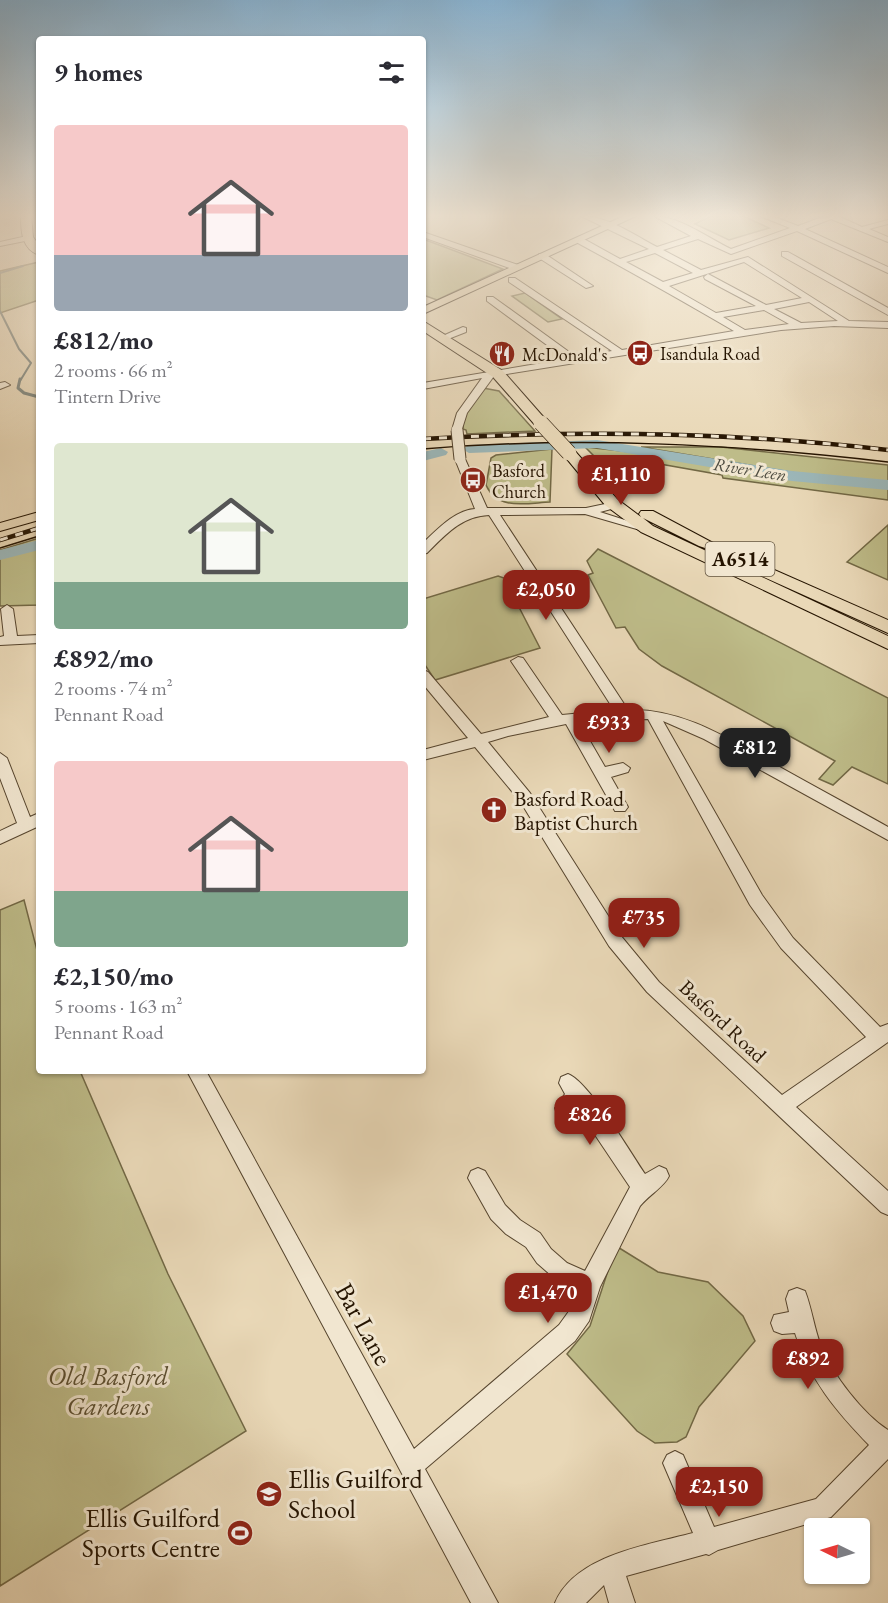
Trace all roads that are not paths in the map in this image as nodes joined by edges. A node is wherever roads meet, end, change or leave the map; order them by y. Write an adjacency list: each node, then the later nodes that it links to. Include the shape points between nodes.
1 (470, 291): 10 (main road)
2 (477, 291): 23 (street)
3 (528, 291): 22 (street)
4 (669, 291): 12 (street)
5 (734, 291): 9 (street)
6 (794, 291): 8 (street)
7 (849, 291): 11 (street)
8 (808, 300): 9 (street); 13 (street)
9 (766, 308): 12 (street); 15 (street)
10 (426, 310)
11 (888, 313): 14 (street, via 876,317)
12 (715, 316): 19 (street)
13 (845, 321): 14 (street); 15 (street)
14 (874, 323): 16 (street)
15 (798, 324): 19 (street)
16 (888, 325)
17 (426, 327): 21 (highway, A6514)
18 (463, 330): 21 (street)
19 (744, 333): 22 (street)
20 (426, 335): 24 (highway, A6514)
21 (443, 338): 24 (highway, A6514)
22 (620, 353): 23 (street)
23 (574, 360): 24 (street)
24 (490, 378): 25 (street); 26 (highway, A6514, bridge, via 511,390); 28 (street, bridge, via 462,413 457,430 460,459)
25 (426, 386)
26 (596, 481): 27 (highway, A6514); 34 (highway, A6514, via 635,508)
27 (611, 502): 29 (street, via 611,506); 32 (highway, A6514)
28 (487, 511): 29 (street); 33 (street, via 472,512 455,521); 42 (street)
29 (586, 511): 32 (street)
30 (36, 517): 31 (main road)
31 (0, 528)
32 (647, 529): 34 (highway, A6514)
33 (426, 547)
34 (815, 601): 36 (highway, A6514); 39 (highway, A6514)
35 (7, 609): 38 (street)
36 (888, 627)
37 (36, 639): 38 (street)
38 (6, 641)
39 (888, 644)
40 (518, 662): 44 (street)
41 (426, 679): 45 (street, Basford Road)
42 (624, 714): 43 (street); 44 (street)
43 (652, 714): 52 (street, via 709,735); 54 (street, via 756,900 788,943)
44 (564, 719): 45 (street); 49 (street)
45 (477, 740): 46 (street); 57 (street, Basford Road, via 533,809 603,922 652,987)
46 (426, 754)
47 (0, 758): 51 (street)
48 (623, 768): 49 (street)
49 (601, 774): 50 (street)
50 (620, 807)
51 (32, 822): 53 (street)
52 (888, 834)
53 (0, 838)
54 (884, 1035): 57 (street)
55 (198, 1074): 64 (street, Bar Lane)
56 (570, 1095): 60 (street, via 650,1182 633,1199)
57 (782, 1106): 59 (street, Basford Road)
58 (477, 1178): 60 (street, via 498,1212 513,1227 532,1240 560,1270)
59 (888, 1205)
60 (590, 1284): 64 (street, via 581,1313 567,1333)
61 (797, 1299): 62 (street, via 792,1323 823,1378)
62 (887, 1443): 65 (street, via 823,1509)
63 (675, 1463): 65 (street)
64 (411, 1467): 67 (street, Bar Lane)
65 (709, 1543): 66 (street)
66 (611, 1568): 68 (street, via 596,1576); 69 (street)
67 (485, 1603)
68 (568, 1603)
69 (622, 1603)

